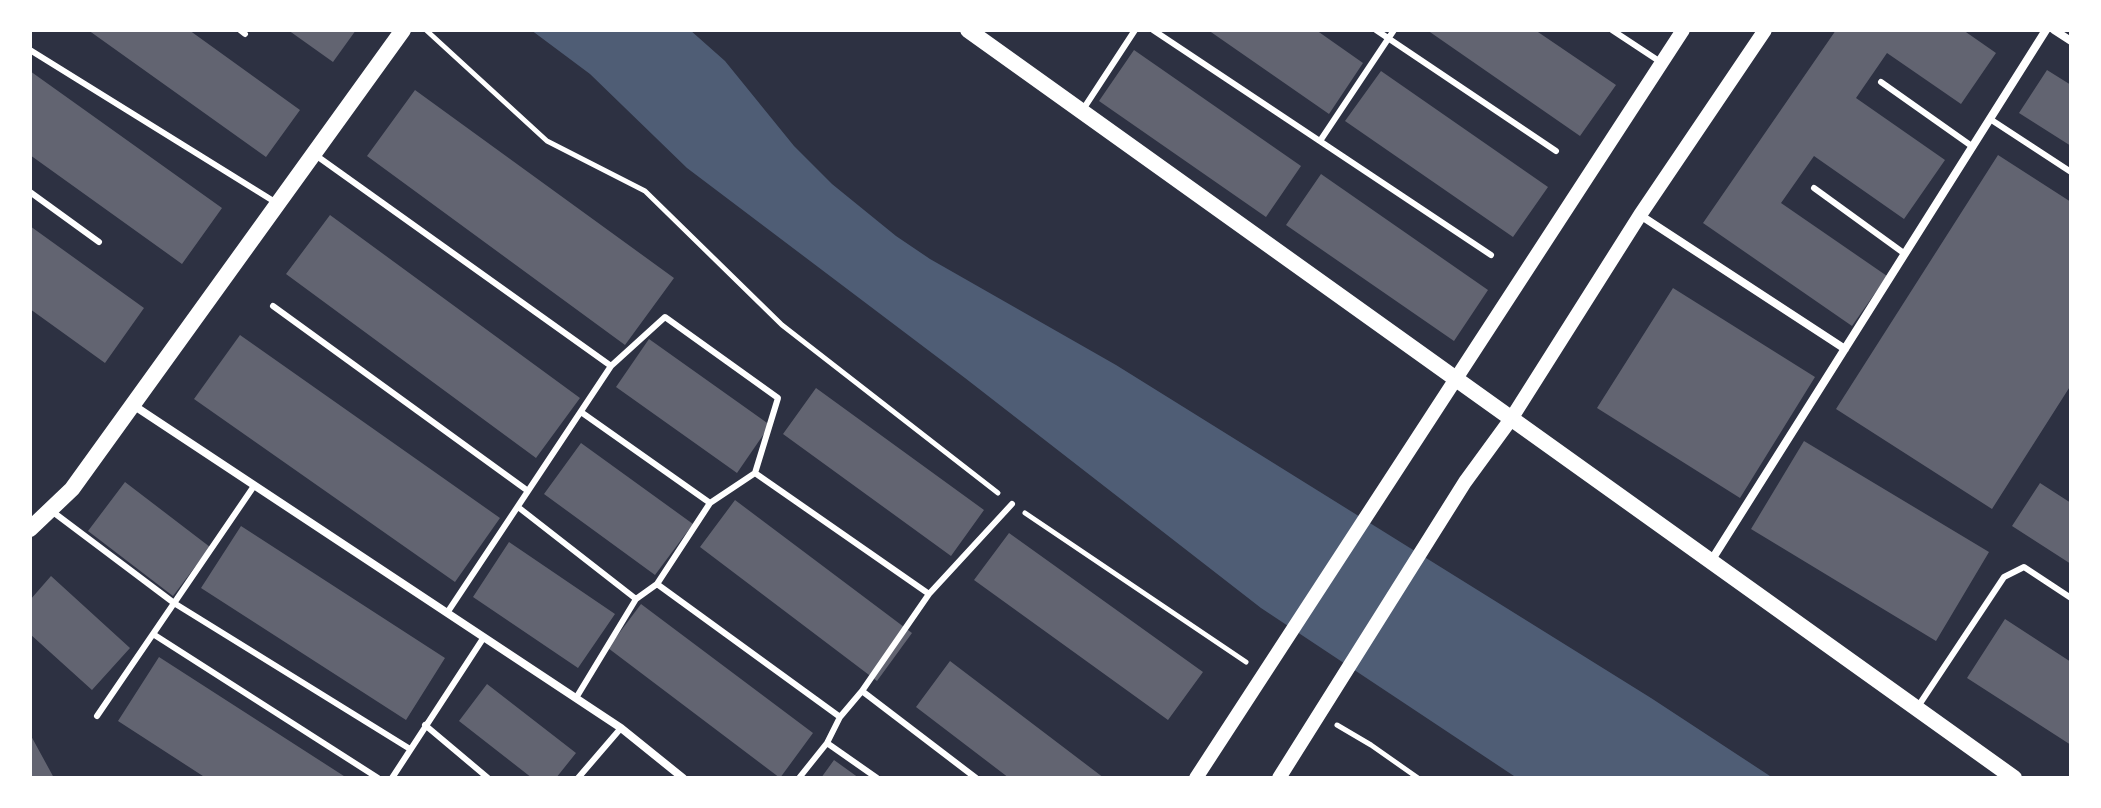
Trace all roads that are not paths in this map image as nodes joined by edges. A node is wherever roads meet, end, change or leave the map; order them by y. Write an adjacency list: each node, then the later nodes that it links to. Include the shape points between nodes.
1 (403, 30): 22 (main road)
2 (968, 30): 17 (main road)
3 (1135, 30): 17 (lane)
4 (1153, 30): 19 (lane)
5 (1376, 30): 12 (lane)
6 (1394, 30): 12 (lane)
7 (1612, 30): 15 (lane)
8 (1683, 30): 15 (street)
9 (1765, 30): 27 (street)
10 (2046, 30): 18 (street)
11 (2054, 30): 13 (street)
12 (1388, 39): 19 (lane); 21 (lane)
13 (2071, 41)
14 (30, 50): 26 (lane)
15 (1662, 63): 34 (street)
16 (1881, 82): 20 (lane)
17 (1082, 111): 34 (main road)
18 (1990, 119): 20 (street); 23 (lane)
19 (1320, 141): 30 (lane)
20 (1973, 147): 29 (street)
21 (1556, 151)
22 (314, 154): 26 (main road); 33 (lane)
23 (2071, 172)
24 (1814, 188): 29 (lane)
25 (30, 192): 28 (lane)
26 (278, 204): 35 (main road)
27 (1640, 215): 32 (street); 37 (street)
28 (99, 242)
29 (1905, 254): 32 (street)
30 (1491, 255)
31 (273, 306): 40 (lane)
32 (1845, 349): 46 (street)
33 (611, 366): 36 (lane); 38 (lane, via 665,317 778,398)
34 (1456, 379): 37 (main road); 72 (street)
35 (132, 405): 39 (street); 44 (main road, via 72,489)
36 (581, 412): 40 (lane); 41 (lane)
37 (1511, 419): 46 (main road); 73 (street, via 1465,482)
38 (755, 473): 41 (lane); 48 (lane)
39 (254, 486): 51 (lane); 52 (street)
40 (528, 491): 43 (lane)
41 (710, 503): 47 (lane)
42 (1012, 504): 48 (lane)
43 (518, 507): 50 (lane); 52 (lane)
44 (50, 510): 45 (main road); 51 (lane)
45 (30, 529)
46 (1711, 561): 57 (main road)
47 (657, 584): 50 (lane); 59 (lane)
48 (929, 594): 55 (lane)
49 (2071, 598): 57 (lane, via 2024,567 2004,577)
50 (636, 599): 56 (lane)
51 (174, 603): 53 (lane); 63 (lane)
52 (447, 613): 54 (street)
53 (153, 634): 58 (lane); 64 (lane)
54 (484, 637): 56 (street); 60 (lane)
55 (862, 691): 59 (lane); 71 (lane)
56 (576, 698): 61 (street)
57 (1917, 708): 74 (main road)
58 (97, 716)
59 (840, 717): 62 (lane)
60 (425, 725): 63 (lane); 66 (lane)
61 (621, 728): 67 (lane); 68 (street)
62 (827, 743): 69 (lane); 70 (lane)
63 (410, 749): 65 (lane)
64 (378, 778)
65 (392, 778)
66 (488, 778)
67 (578, 778)
68 (683, 778)
69 (799, 778)
70 (877, 778)
71 (976, 778)
72 (1196, 778)
73 (1279, 778)
74 (2014, 778)

